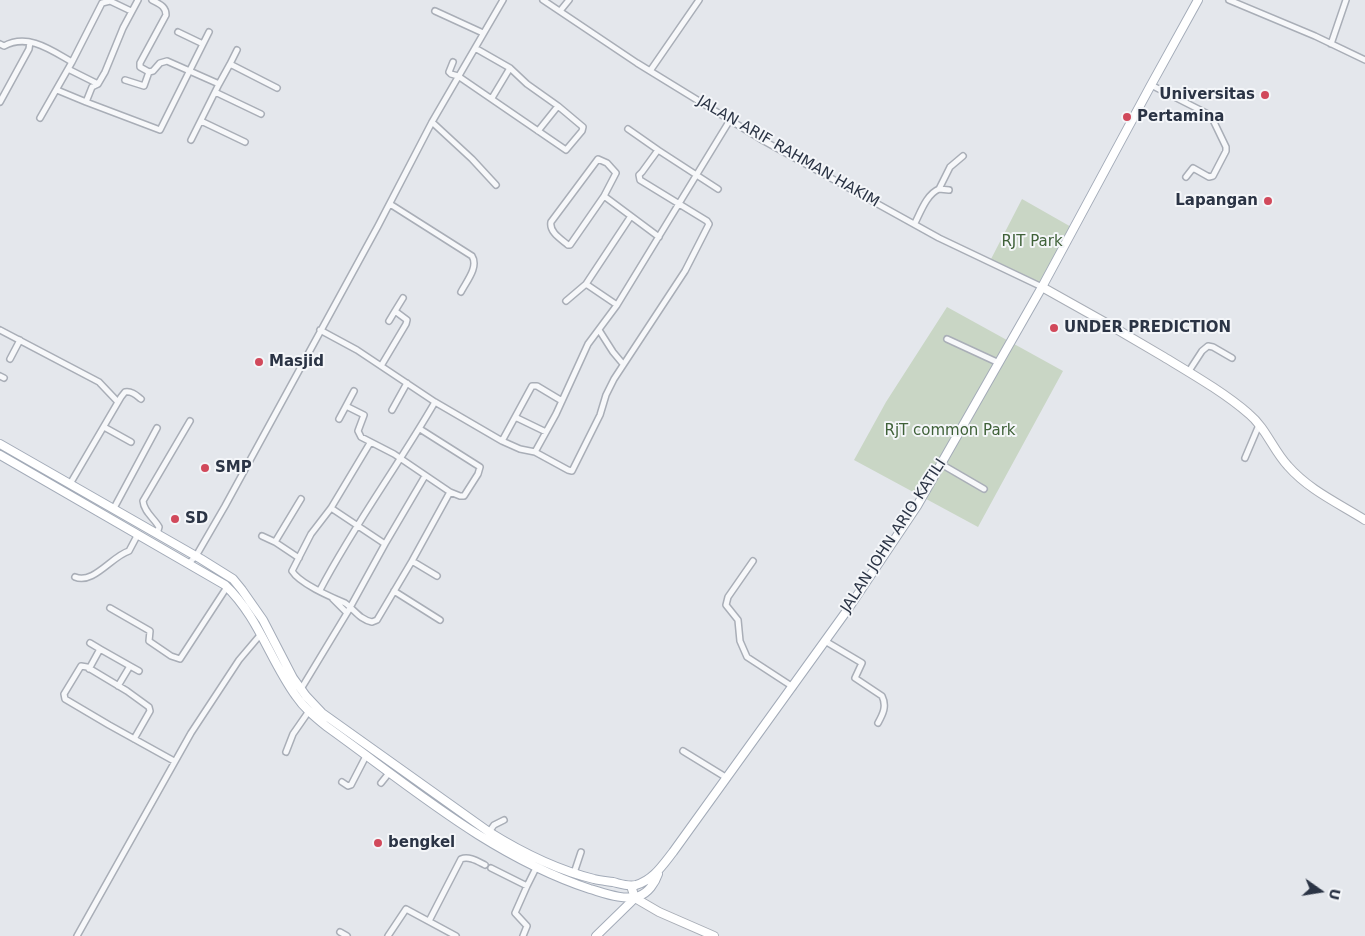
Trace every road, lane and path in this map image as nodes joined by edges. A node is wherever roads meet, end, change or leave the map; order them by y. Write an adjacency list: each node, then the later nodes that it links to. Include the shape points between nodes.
1 (138, 0): 10 (street)
2 (152, 0): 30 (street, via 163,6 166,15 140,63 140,67)
3 (504, 0): 15 (street)
4 (543, 0): 12 (street, JALAN ARIF RAHMAN HAKIM)
5 (568, 0): 12 (street)
6 (699, 0): 29 (street)
7 (1198, 0): 35 (main road, JALAN JOHN ARIO KATILI)
8 (1229, 0): 19 (street)
9 (1346, 0): 19 (street)
10 (131, 11): 23 (street, via 110,1 102,3); 33 (street)
11 (435, 11): 15 (street)
12 (560, 11): 29 (street, JALAN ARIF RAHMAN HAKIM)
13 (178, 32): 18 (street)
14 (209, 32): 18 (street)
15 (483, 33): 20 (street)
16 (30, 42): 17 (street); 23 (street); 40 (street)
17 (0, 44)
18 (203, 44): 28 (street)
19 (1331, 44): 22 (street)
20 (475, 48): 26 (street); 31 (street)
21 (236, 50): 25 (street)
22 (1365, 60)
23 (72, 62): 27 (street)
24 (453, 62): 31 (street, via 449,72)
25 (230, 64): 34 (street); 36 (street)
26 (510, 68): 39 (street); 42 (street)
27 (68, 69): 33 (street); 37 (street)
28 (189, 71): 30 (street, via 167,61); 34 (street); 41 (street, via 159,130)
29 (650, 71): 45 (street, JALAN ARIF RAHMAN HAKIM)
30 (150, 72): 32 (street, via 144,86)
31 (458, 76): 39 (street); 47 (street)
32 (125, 80)
33 (98, 84): 41 (street, via 92,86)
34 (219, 84): 38 (street)
35 (1151, 85): 55 (street, via 1208,114 1226,147 1213,176 1193,168); 67 (main road, JALAN JOHN ARIO KATILI)
36 (277, 88)
37 (57, 90): 41 (street); 44 (street)
38 (215, 92): 43 (street); 46 (street)
39 (492, 98): 49 (street)
40 (0, 102)
41 (86, 102)
42 (558, 106): 49 (street); 49 (street, via 581,124 582,131 566,150)
43 (261, 114)
44 (40, 118)
45 (730, 120): 54 (street); 64 (street, JALAN ARIF RAHMAN HAKIM)
46 (200, 121): 50 (street); 51 (street)
47 (432, 122): 56 (street); 62 (street)
48 (628, 129): 52 (street)
49 (538, 132)
50 (191, 140)
51 (245, 142)
52 (658, 150): 54 (street); 61 (street, via 639,178)
53 (963, 156): 58 (street, via 950,167)
54 (696, 175): 57 (street); 61 (street)
55 (1186, 177)
56 (496, 185)
57 (718, 189)
58 (939, 189): 59 (street); 64 (street, via 929,197)
59 (949, 190)
60 (604, 196): 60 (street, via 616,173 598,159 551,222 552,231 570,245); 63 (street)
61 (680, 203): 65 (street); 82 (street, via 709,225 685,271)
62 (390, 204): 68 (street, via 472,256 474,266); 75 (street)
63 (631, 216): 65 (street); 66 (street)
64 (915, 223): 67 (street, JALAN ARIF RAHMAN HAKIM)
65 (659, 237): 71 (street)
66 (586, 284): 70 (street); 71 (street)
67 (1042, 287): 81 (main road, JALAN JOHN ARIO KATILI); 84 (main road)
68 (461, 292)
69 (403, 298): 72 (street)
70 (566, 301)
71 (617, 305): 76 (street)
72 (395, 311): 73 (street); 83 (street, via 407,321)
73 (389, 321)
74 (0, 330): 78 (street)
75 (320, 330): 83 (street); 124 (street)
76 (599, 330): 82 (street); 89 (street, via 588,344)
77 (947, 339): 81 (street)
78 (20, 340): 80 (street); 88 (street, via 99,382)
79 (1232, 358): 84 (street, via 1208,346)
80 (10, 359)
81 (998, 363): 109 (main road, JALAN JOHN ARIO KATILI)
82 (623, 364): 105 (street, via 572,471)
83 (381, 366): 85 (street)
84 (1188, 371): 96 (main road, via 1250,414)
85 (408, 383): 90 (street); 92 (street)
86 (354, 391): 91 (street)
87 (141, 399): 88 (street, via 128,391)
88 (117, 401): 97 (street)
89 (562, 401): 93 (street, via 532,386); 100 (street)
90 (436, 402): 99 (street); 101 (street)
91 (346, 406): 94 (street); 103 (street, via 363,413 359,434)
92 (392, 410)
93 (515, 417): 100 (street); 101 (street)
94 (339, 420)
95 (190, 421): 120 (street, via 144,501 148,513 159,526)
96 (1259, 425): 107 (street); 117 (main road, via 1295,474 1326,498)
97 (104, 427): 102 (street); 111 (street)
98 (157, 428): 115 (street)
99 (420, 429): 108 (street); 113 (street, via 480,466 466,494 460,496)
100 (546, 432): 105 (street)
101 (502, 441): 105 (street, via 520,450)
102 (132, 442)
103 (370, 443): 108 (street); 116 (street)
104 (0, 444): 111 (main road)
105 (535, 452)
106 (0, 455): 119 (main road)
107 (1245, 458)
108 (400, 459): 110 (street); 118 (street)
109 (941, 464): 112 (street); 140 (main road, JALAN JOHN ARIO KATILI, via 917,506)
110 (425, 476): 113 (street); 123 (street)
111 (70, 484): 115 (main road)
112 (984, 489)
113 (450, 492): 126 (street)
114 (301, 499): 122 (street)
115 (114, 508): 120 (main road)
116 (331, 508): 118 (street); 125 (street)
117 (1365, 520)
118 (357, 525): 123 (street); 132 (street)
119 (138, 534): 128 (main road); 129 (street, via 129,551 106,567 85,578)
120 (157, 534): 124 (main road)
121 (262, 536): 122 (street)
122 (275, 542): 125 (street)
123 (384, 544): 135 (street)
124 (196, 556): 128 (street); 148 (main road, via 233,579 242,590 263,620)
125 (299, 558): 132 (street, via 292,573)
126 (412, 561): 130 (street); 133 (street)
127 (754, 561): 147 (street, via 728,597 726,605 738,620 740,641 747,657)
128 (188, 564): 131 (main road)
129 (75, 576)
130 (437, 576)
131 (227, 587): 136 (street, via 180,659 150,641 150,631); 139 (main road, via 244,606)
132 (320, 590): 134 (street)
133 (394, 591): 135 (street, via 377,620 372,622 353,612); 138 (street)
134 (331, 596): 135 (street); 137 (street)
135 (350, 606): 137 (street)
136 (110, 608)
137 (347, 613): 148 (street)
138 (440, 620)
139 (261, 634): 149 (main road, via 294,694); 155 (street, via 239,660)
140 (826, 640): 147 (main road, JALAN JOHN ARIO KATILI); 150 (street, via 862,663 855,678 883,698 884,711)
141 (90, 643): 142 (street)
142 (100, 649): 143 (street); 144 (street)
143 (130, 666): 145 (street); 146 (street)
144 (89, 669): 146 (street); 151 (street, via 81,666 64,697)
145 (139, 671)
146 (118, 686): 151 (street, via 150,709)
147 (793, 687): 157 (main road, JALAN JOHN ARIO KATILI)
148 (301, 689): 161 (main road, via 322,713)
149 (309, 711): 153 (street, via 293,734); 154 (main road)
150 (878, 723)
151 (134, 739): 155 (street)
152 (683, 751): 157 (street)
153 (286, 752)
154 (366, 756): 156 (main road); 158 (street, via 351,784 348,786)
155 (174, 761): 173 (street)
156 (389, 773): 159 (street); 165 (main road, via 487,841)
157 (727, 778): 166 (main road, JALAN JOHN ARIO KATILI)
158 (342, 782)
159 (381, 784)
160 (504, 820): 161 (street)
161 (489, 832): 167 (main road, via 530,855)
162 (581, 852): 167 (street)
163 (485, 865): 171 (street, via 472,859 461,859)
164 (491, 868): 168 (street)
165 (536, 868): 168 (street); 170 (main road, via 602,893)
166 (661, 868): 169 (main road, JALAN JOHN ARIO KATILI, via 647,880); 170 (main road, JALAN JOHN ARIO KATILI, via 648,890)
167 (574, 873): 169 (main road)
168 (527, 886): 177 (street, via 515,914 527,926)
169 (631, 886): 170 (main road)
170 (635, 897): 178 (main road, JALAN JOHN ARIO KATILI); 179 (main road, via 659,912)
171 (429, 920): 175 (street, via 406,909); 176 (street)
172 (340, 932): 174 (street)
173 (77, 936)
174 (346, 936)
175 (388, 936)
176 (456, 936)
177 (523, 936)
178 (596, 936)
179 (714, 936)

